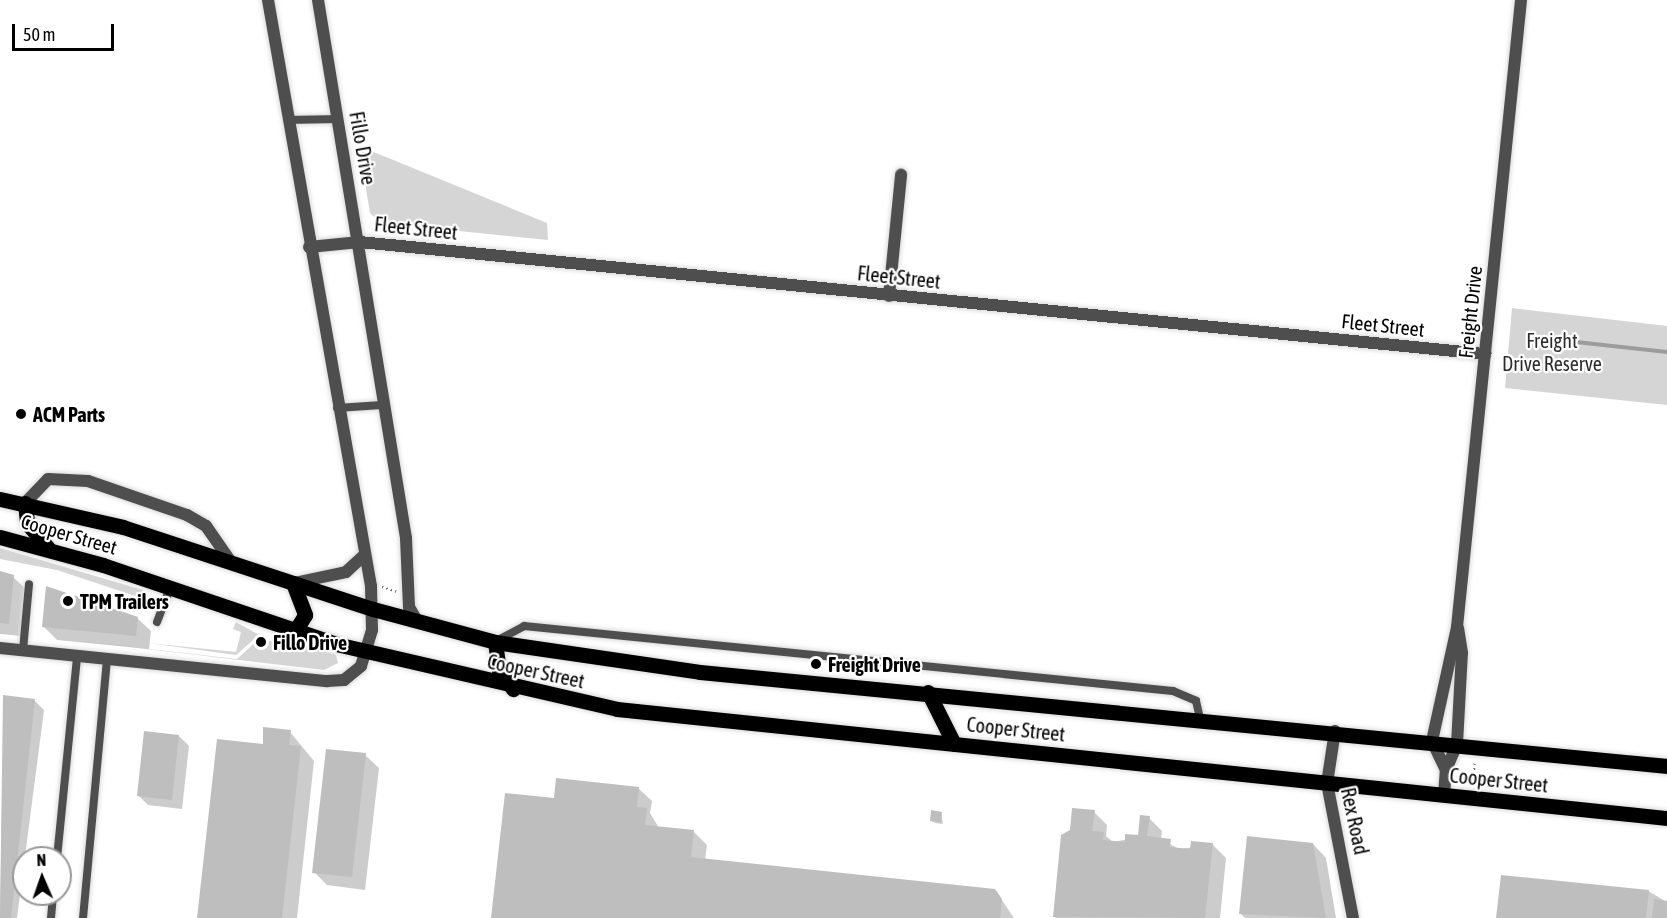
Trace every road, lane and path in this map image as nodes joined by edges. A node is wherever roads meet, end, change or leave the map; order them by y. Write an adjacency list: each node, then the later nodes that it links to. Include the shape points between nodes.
1 (268, 0): 5 (street)
2 (318, 0): 4 (street, Fillo Drive)
3 (1521, 0): 10 (street, Freight Drive)
4 (339, 119): 5 (lane); 7 (street, Fillo Drive)
5 (288, 120): 8 (street)
6 (902, 175): 9 (street)
7 (360, 242): 8 (street, Fleet Street); 9 (street, Fleet Street); 11 (street, Fillo Drive)
8 (309, 247): 12 (street)
9 (889, 296): 10 (street, Fleet Street)
10 (1485, 354): 27 (street, Freight Drive)
11 (382, 405): 12 (lane); 25 (street, Fillo Drive, via 406,538 409,607)
12 (336, 408): 17 (street)
13 (0, 499): 14 (main road, Cooper Street)
14 (25, 503): 16 (main road, via 27,523); 18 (main road, Cooper Street); 18 (street, Cooper Street, via 48,479 88,481 187,515 206,526)
15 (0, 537): 16 (main road, Cooper Street)
16 (49, 549): 22 (main road, Cooper Street)
17 (365, 554): 19 (street, via 346,572); 24 (street)
18 (231, 562): 19 (main road, Cooper Street)
19 (293, 583): 24 (main road, Cooper Street); 28 (main road, via 305,615)
20 (29, 584): 31 (lane)
21 (378, 586): 23 (path)
22 (170, 588): 26 (lane); 28 (main road, Cooper Street)
23 (399, 592)
24 (373, 609): 25 (main road, Cooper Street); 32 (street)
25 (417, 621): 29 (main road, Cooper Street)
26 (157, 622)
27 (1457, 627): 39 (street, Freight Drive); 41 (street, Freight Drive, via 1462,653)
28 (295, 631): 32 (main road, Cooper Street)
29 (495, 642): 35 (main road, via 499,671); 36 (main road, Cooper Street, via 700,672); 37 (lane, Cooper Street, via 524,626 1173,691 1196,701)
30 (0, 648): 31 (street)
31 (22, 650): 33 (street)
32 (366, 651): 34 (street, via 355,674 327,681); 35 (main road, Cooper Street)
33 (77, 656): 34 (street); 49 (lane)
34 (107, 659): 50 (lane)
35 (513, 689): 40 (main road, Cooper Street, via 617,709)
36 (928, 692): 37 (main road, Cooper Street); 40 (main road)
37 (1200, 719): 38 (main road, Cooper Street)
38 (1335, 731): 39 (main road, Cooper Street); 45 (street, Rex Road)
39 (1432, 741): 41 (main road, Cooper Street); 44 (street)
40 (954, 744): 45 (main road, Cooper Street)
41 (1457, 744): 43 (main road, Cooper Street); 44 (street, Freight Drive)
42 (1475, 761): 46 (path)
43 (1667, 766)
44 (1446, 770): 47 (street, Freight Drive)
45 (1327, 783): 47 (main road, Cooper Street); 51 (street, Rex Road)
46 (1473, 783)
47 (1444, 796): 48 (main road, Cooper Street)
48 (1667, 818)
49 (58, 846)
50 (83, 918)
51 (1353, 918)

